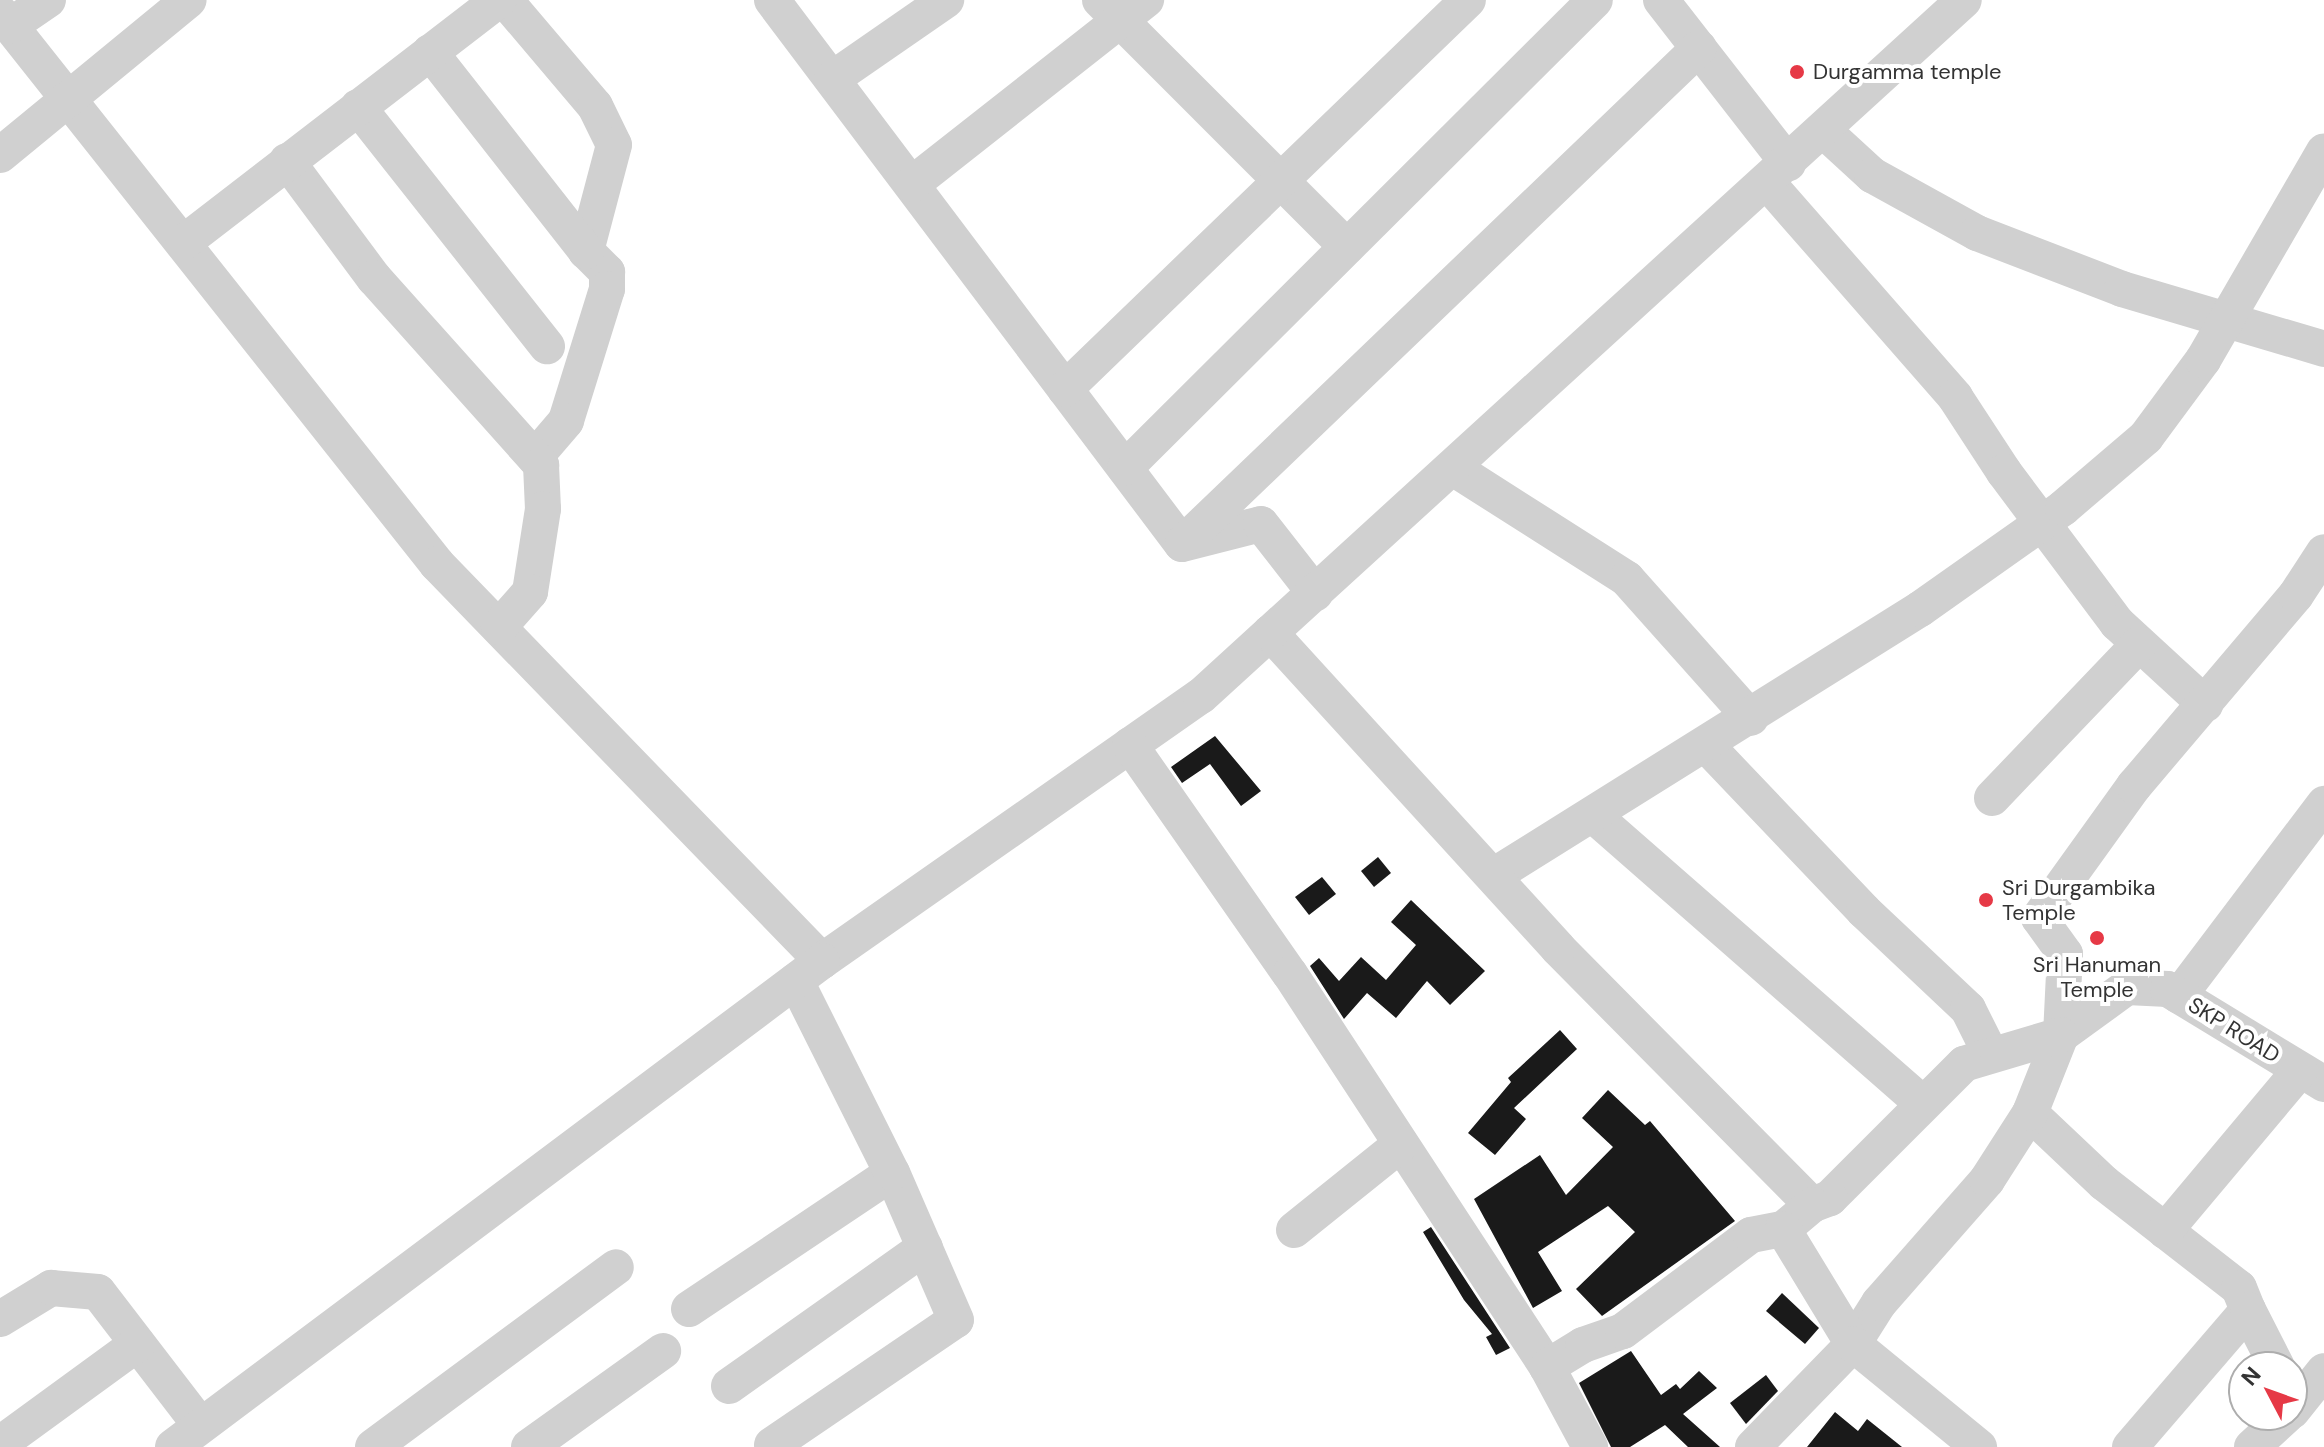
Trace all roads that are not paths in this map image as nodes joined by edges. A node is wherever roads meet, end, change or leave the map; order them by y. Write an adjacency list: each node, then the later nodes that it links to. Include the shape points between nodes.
1 (48, 0): 11 (street)
2 (189, 0): 15 (street)
3 (502, 0): 13 (street); 26 (street, via 595,106 614,145)
4 (772, 0): 14 (street)
5 (946, 0): 14 (street)
6 (1468, 0): 22 (street)
7 (1595, 0): 25 (street)
8 (1661, 0): 12 (street)
9 (1964, 0): 17 (street)
10 (1123, 6): 22 (street); 23 (street)
11 (5, 19): 15 (street)
12 (1699, 48): 21 (street); 35 (street)
13 (430, 52): 16 (street); 26 (street)
14 (832, 79): 23 (street)
15 (67, 97): 19 (street); 24 (street)
16 (358, 107): 20 (street); 28 (street)
17 (1823, 130): 21 (street); 27 (street, via 1872,175 1977,233)
18 (2324, 151): 27 (street)
19 (0, 155)
20 (287, 161): 24 (street); 31 (street, via 374,278)
21 (1777, 172): 33 (street); 34 (street, via 1955,397)
22 (1281, 181): 25 (street); 30 (street)
23 (912, 184): 30 (street)
24 (183, 243): 38 (street, via 437,564)
25 (1347, 247): 32 (street)
26 (586, 251): 31 (street, via 607,272 607,289 566,421)
27 (2225, 323): 29 (street); 34 (street, via 2146,437)
28 (547, 346)
29 (2324, 349)
30 (1065, 389): 32 (street)
31 (535, 457): 38 (street, via 541,465 543,509 530,592)
32 (1125, 468): 35 (street)
33 (1453, 468): 37 (street); 42 (street, via 1627,579)
34 (2044, 521): 40 (street, via 2117,623); 42 (street)
35 (1182, 544): 37 (street, via 1261,524)
36 (2324, 552): 41 (street, via 2296,595)
37 (1315, 593): 39 (street)
38 (499, 627): 49 (street)
39 (1270, 633): 43 (street, via 1201,696); 48 (street)
40 (2139, 644): 41 (street); 45 (street)
41 (2205, 704): 51 (street, via 2134,786 2039,918 2065,954)
42 (1751, 718): 44 (street)
43 (1130, 745): 49 (street); 56 (street)
44 (1707, 746): 47 (street); 52 (street, via 1864,911 1968,1009)
45 (1992, 798)
46 (2324, 804): 50 (street)
47 (1593, 815): 48 (street); 54 (street)
48 (1493, 876): 58 (street)
49 (809, 971): 57 (street); 76 (street)
50 (2179, 996): 51 (street, SKP ROAD, via 2168,989 2127,987); 53 (street, SKP ROAD)
51 (2061, 1035): 52 (street); 55 (street)
52 (1991, 1055): 54 (street, via 1964,1064)
53 (2317, 1076): 61 (street)
54 (1922, 1103): 58 (street, via 1830,1198)
55 (2030, 1113): 61 (street, via 2104,1183); 68 (street, via 1987,1180 1879,1303)
56 (1401, 1144): 60 (street); 71 (street)
57 (892, 1173): 62 (street); 64 (street)
58 (1812, 1205): 59 (street)
59 (1783, 1229): 68 (street); 71 (street, via 1751,1235 1623,1331 1583,1345)
60 (1294, 1230)
61 (2165, 1231): 65 (street, via 2239,1288)
62 (925, 1247): 73 (street); 78 (street, via 956,1320)
63 (616, 1267): 79 (street)
64 (689, 1309)
65 (2248, 1310): 70 (street); 84 (street)
66 (0, 1319): 67 (street, via 51,1288 98,1292)
67 (137, 1344): 76 (street); 77 (street)
68 (1853, 1344): 82 (street); 83 (street)
69 (663, 1351): 80 (street)
70 (2269, 1351)
71 (1547, 1367): 81 (street)
72 (2324, 1371): 74 (street)
73 (729, 1386)
74 (2308, 1389)
75 (2268, 1431): 85 (street)
76 (187, 1436)
77 (0, 1444)
78 (772, 1445)
79 (373, 1447)
80 (529, 1447)
81 (1590, 1447)
82 (1753, 1447)
83 (1979, 1447)
84 (2130, 1447)
85 (2252, 1447)

